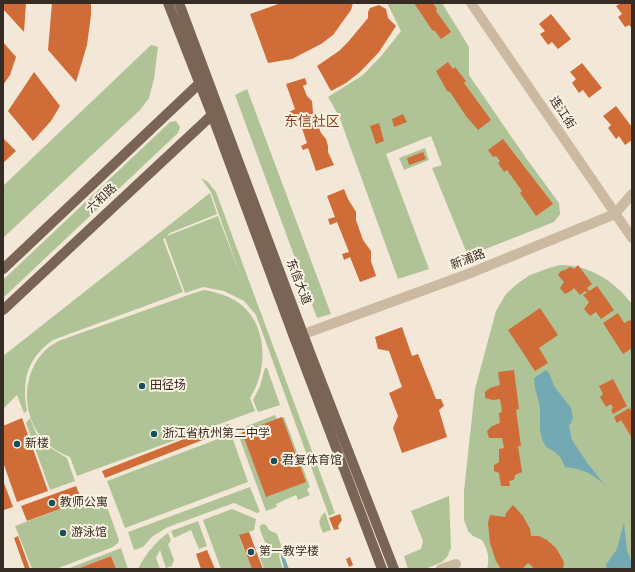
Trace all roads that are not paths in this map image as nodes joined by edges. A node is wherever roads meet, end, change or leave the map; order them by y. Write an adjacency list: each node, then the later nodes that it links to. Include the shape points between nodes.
1 (168, 3): 4 (main road, 东信大道)
2 (179, 3): 4 (main road, 东信大道)
3 (470, 3): 8 (street, 连江街)
4 (203, 80): 5 (main road, 东信大道); 6 (main road, 东信大道); 10 (main road, 六和路)
5 (218, 106): 6 (main road, 六和路); 12 (main road, 东信大道)
6 (212, 115): 11 (main road, 六和路); 14 (main road, 东信大道)
7 (632, 194): 8 (street, 新浦路)
8 (615, 214): 9 (street, 连江街); 12 (street, 新浦路, via 468,274)
9 (632, 238)
10 (3, 269)
11 (3, 310)
12 (304, 334): 15 (main road, 东信大道)
13 (456, 564): 16 (street)
14 (382, 569)
15 (394, 569)
16 (442, 569)

